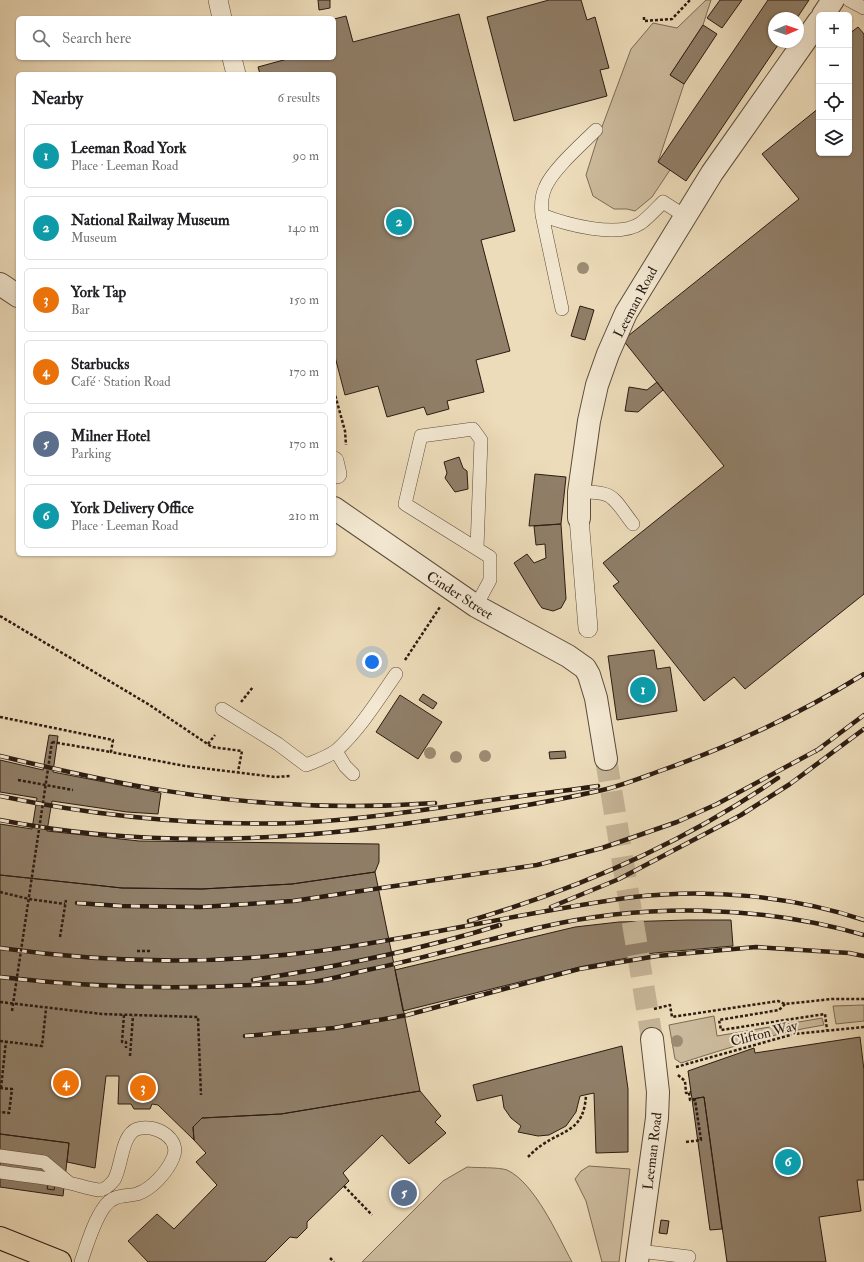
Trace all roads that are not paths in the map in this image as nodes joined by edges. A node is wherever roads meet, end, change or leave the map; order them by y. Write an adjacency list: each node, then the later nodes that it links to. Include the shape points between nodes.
1 (218, 0): 6 (street)
2 (833, 0): 5 (street)
3 (849, 0): 4 (lane)
4 (864, 8)
5 (825, 12)
6 (222, 16)
7 (816, 25): 12 (street, Leeman Road, via 712,173)
8 (232, 60): 9 (street)
9 (236, 72)
10 (596, 130): 11 (lane, via 545,187 541,200)
11 (542, 215): 12 (lane, via 579,227 610,230 639,224 663,202); 15 (lane)
12 (685, 216): 16 (street, Leeman Road, via 626,313 608,354 597,385 589,421)
13 (0, 284): 14 (street)
14 (16, 295)
15 (562, 309)
16 (579, 492): 18 (street, Leeman Road); 19 (lane, via 604,492 611,495)
17 (336, 509): 21 (street, Cinder Street)
18 (579, 518): 22 (street, Leeman Road)
19 (633, 524)
20 (477, 548): 20 (lane, via 481,440 473,429 421,436 405,504); 21 (lane, via 490,557 491,570 490,580)
21 (476, 606): 26 (street, Cinder Street, via 578,662 589,675 597,703)
22 (588, 628)
23 (396, 674): 25 (lane)
24 (222, 709): 25 (lane, via 306,764)
25 (336, 751): 27 (lane)
26 (606, 759)
27 (353, 774)
28 (652, 1039): 33 (street, Leeman Road, via 658,1092 657,1118)
29 (0, 1156): 31 (lane, via 44,1162)
30 (0, 1172): 31 (lane)
31 (69, 1182): 36 (lane, via 100,1190 105,1188 117,1175 126,1141 137,1129 146,1128 167,1134 174,1142 174,1157 153,1185 136,1194 116,1196 103,1208)
32 (0, 1238): 35 (main road)
33 (638, 1256): 34 (lane)
34 (689, 1257)
35 (60, 1262)
36 (81, 1262)

